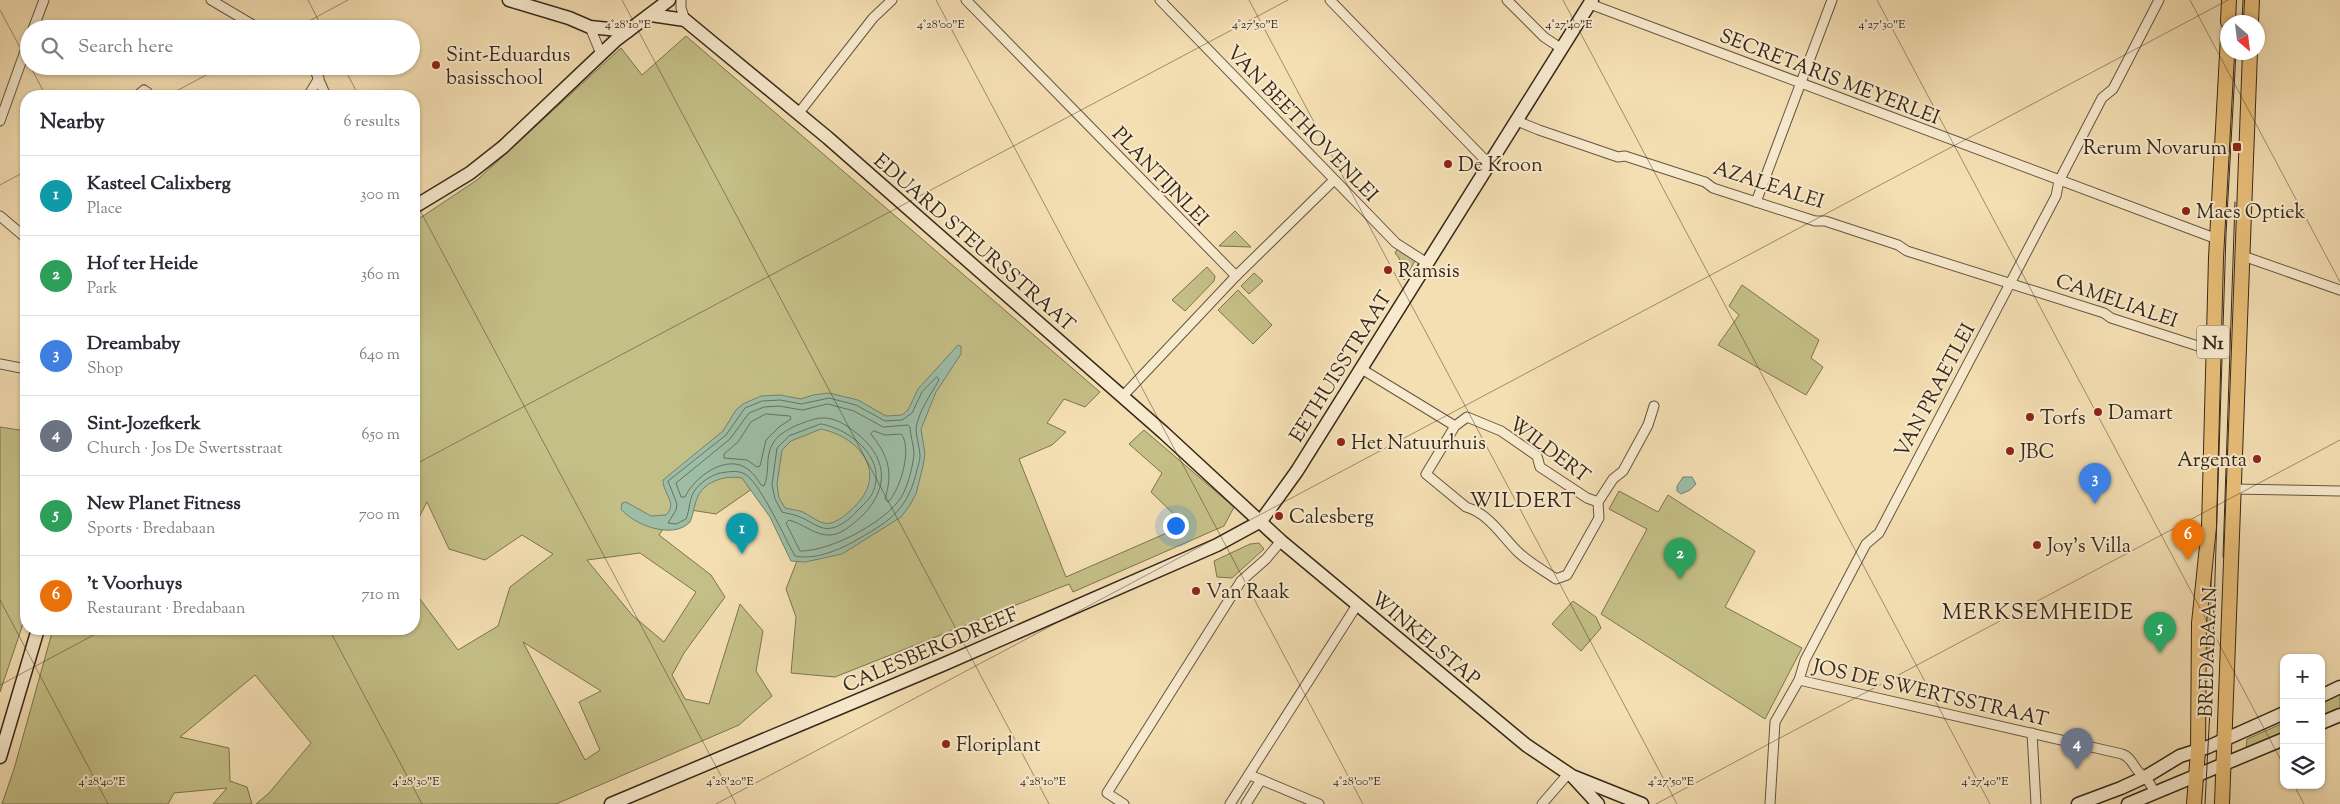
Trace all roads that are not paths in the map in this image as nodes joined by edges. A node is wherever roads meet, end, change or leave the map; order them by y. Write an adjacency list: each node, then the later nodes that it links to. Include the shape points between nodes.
1 (44, 0): 19 (street)
2 (212, 0): 20 (street)
3 (509, 0): 22 (street)
4 (669, 0): 16 (street)
5 (681, 0): 21 (street)
6 (892, 0): 34 (street, via 873,18)
7 (966, 0): 47 (street, PLANTIJNLEI)
8 (1160, 0): 38 (street, VAN BEETHOVENLEI)
9 (1330, 0): 37 (street)
10 (1506, 0): 24 (street, via 1544,37)
11 (1832, 0): 31 (street)
12 (2159, 0): 39 (street, VAN PRAETLEI, via 2113,89 2102,98)
13 (2229, 0): 17 (main road)
14 (2252, 0): 18 (main road)
15 (1591, 2): 24 (street, EETHUISSTRAAT); 31 (street, SECRETARIS MEYERLEI)
16 (651, 15): 21 (street); 23 (street)
17 (2228, 15)
18 (2251, 15)
19 (36, 20)
20 (245, 20)
21 (685, 20): 34 (street, EDUARD STEURSSTRAAT)
22 (590, 27): 23 (street); 25 (street)
23 (628, 31): 25 (street)
24 (1562, 49): 36 (street, EETHUISSTRAAT)
25 (601, 54): 41 (street, via 503,147 470,173)
26 (2227, 60): 44 (main road, BREDABAAN / N1)
27 (2250, 60): 45 (main road, BREDABAAN / N1)
28 (20, 65): 35 (street)
29 (318, 75): 30 (street)
30 (319, 78): 32 (street); 33 (street)
31 (1801, 84): 39 (street, SECRETARIS MEYERLEI); 40 (street)
32 (312, 90)
33 (324, 90)
34 (798, 114): 54 (street, EDUARD STEURSSTRAAT)
35 (0, 121)
36 (1517, 121): 37 (street, EETHUISSTRAAT); 40 (street, AZALEALEI, via 1618,157 1625,156 1705,182 1713,188)
37 (1490, 165): 46 (street, EETHUISSTRAAT)
38 (1334, 180): 46 (street, VAN BEETHOVENLEI, via 1396,243); 47 (street)
39 (2059, 181): 44 (street, SECRETARIS MEYERLEI); 48 (street, VAN PRAETLEI, via 2056,196)
40 (1756, 202): 48 (street, AZALEALEI, via 1815,221 1825,221)
41 (420, 204)
42 (0, 216): 43 (street)
43 (20, 233)
44 (2217, 239): 50 (main road, BREDABAAN / N1)
45 (2243, 256): 49 (street); 57 (main road, BREDABAAN / N1)
46 (1427, 263): 53 (street, EETHUISSTRAAT)
47 (1236, 276): 54 (street)
48 (2010, 284): 50 (street, CAMELIALEI, via 2201,347); 64 (street, VAN PRAETLEI, via 1879,533 1866,544 1805,660)
49 (2340, 290)
50 (2213, 346): 73 (main road, BREDABAAN / N1, via 2209,526 2199,623)
51 (0, 364): 52 (street)
52 (20, 368)
53 (1360, 368): 56 (street); 60 (street, EETHUISSTRAAT)
54 (1122, 397): 60 (street, EDUARD STEURSSTRAAT)
55 (1654, 406): 59 (street, WILDERT, via 1648,425 1623,471 1613,479)
56 (1455, 426): 59 (street, WILDERT, via 1467,417 1501,431 1537,456 1540,467); 59 (street, WILDERT, via 1426,474 1474,510 1517,551 1556,579 1567,575 1599,518)
57 (2233, 489): 58 (street); 71 (main road, BREDABAAN / N1)
58 (2340, 491)
59 (1598, 502)
60 (1261, 521): 61 (street, WINKELSTAP); 82 (street, CALESBERGDREEF, via 1170,566)
61 (1281, 541): 62 (street, WINKELSTAP); 83 (street, via 1241,581 1106,793)
62 (1357, 605): 76 (street); 77 (street, WINKELSTAP, via 1526,745)
63 (36, 635): 74 (street)
64 (1799, 680): 70 (street, JOS DE SWERTSSTRAAT); 90 (street, VAN PRAETLEI, via 1775,722)
65 (2340, 687): 66 (street)
66 (2325, 694)
67 (2280, 715): 71 (street)
68 (2340, 715): 69 (street)
69 (2325, 721)
70 (2032, 732): 78 (street, JOS DE SWERTSSTRAAT, via 2122,754); 91 (street)
71 (2224, 739): 73 (street); 75 (main road, BREDABAAN / N1)
72 (2280, 741): 75 (street)
73 (2198, 751): 78 (street, via 2180,756); 79 (main road, BREDABAAN / N1)
74 (0, 757)
75 (2224, 765): 79 (street); 95 (main road, BREDABAAN / N1)
76 (1250, 775): 80 (street); 84 (street)
77 (1570, 775): 87 (street); 88 (street, WINKELSTAP); 89 (street, WINKELSTAP)
78 (2147, 776): 81 (street, JOS DE SWERTSSTRAAT); 92 (street)
79 (2195, 776): 81 (street); 94 (main road, BREDABAAN / N1)
80 (1261, 780): 85 (street); 86 (street)
81 (2155, 792): 93 (street)
82 (611, 804)
83 (1124, 804)
84 (1230, 804)
85 (1246, 804)
86 (1319, 804)
87 (1542, 804)
88 (1598, 804)
89 (1642, 804)
90 (1770, 804)
91 (2036, 804)
92 (2078, 804)
93 (2128, 804)
94 (2194, 804)
95 (2222, 804)

